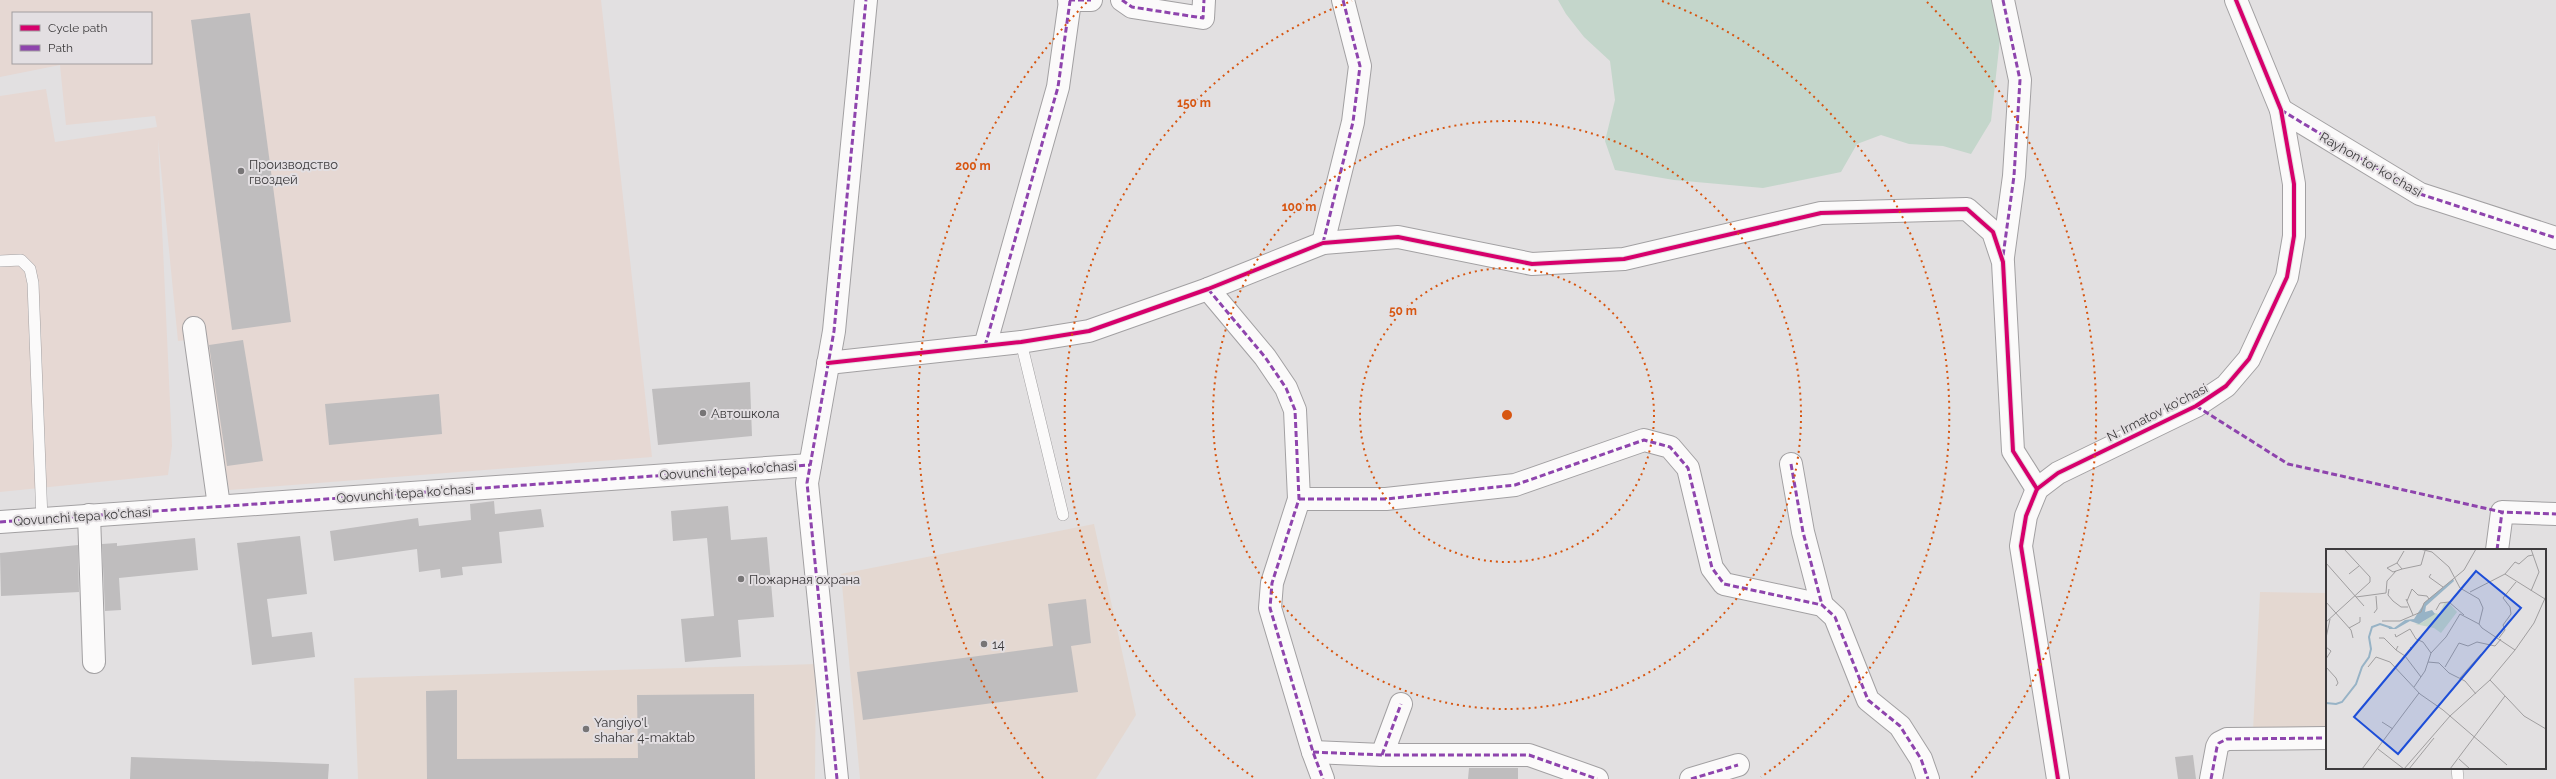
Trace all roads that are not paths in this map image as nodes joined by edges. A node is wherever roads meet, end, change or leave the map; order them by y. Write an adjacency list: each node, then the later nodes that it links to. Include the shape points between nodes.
1 (866, 0): 18 (street, via 834,331)
2 (1070, 0): 3 (street); 17 (street, via 1058,87)
3 (1091, 0)
4 (1122, 0): 5 (street, via 1132,7 1203,18)
5 (1204, 0)
6 (1344, 0): 11 (street, via 1360,66 1353,122)
7 (2003, 0): 13 (street, via 2020,80 2014,176)
8 (2236, 0): 9 (street, N. Irmatov ko'chasi)
9 (2281, 110): 10 (street, Rayhon tor ko'chasi, via 2420,194); 21 (street, N. Irmatov ko'chasi, via 2294,184 2294,236 2287,277 2249,359 2226,386 2196,406 2058,473)
10 (2556, 238)
11 (1323, 243): 13 (street, via 1398,237 1532,264 1624,259 1821,213 1967,209 1993,232); 14 (street)
12 (0, 261): 27 (lane, via 21,260 30,269 33,283)
13 (2003, 262): 21 (street, via 2013,451)
14 (1208, 289): 16 (street, via 1089,331); 22 (street, via 1265,357 1286,388 1295,410)
15 (194, 328): 23 (street)
16 (1021, 342): 17 (street); 26 (lane)
17 (985, 346): 18 (street)
18 (828, 363): 20 (street)
19 (1791, 464): 30 (street, via 1803,532)
20 (810, 465): 23 (street, Qovunchi tepa ko'chasi); 38 (street, via 807,483 837,759)
21 (2037, 489): 43 (street, via 2026,516 2021,546)
22 (1299, 499): 30 (street, via 1386,500 1516,485 1644,440 1670,447 1688,468 1712,568 1724,584); 34 (street, via 1272,583 1270,608)
23 (219, 506): 25 (street, Qovunchi tepa ko'chasi)
24 (2556, 514): 29 (street, via 2502,512)
25 (88, 515): 27 (street, Qovunchi tepa ko'chasi); 31 (street)
26 (1063, 515)
27 (42, 520): 28 (street, Qovunchi tepa ko'chasi)
28 (0, 522)
29 (2497, 549)
30 (1822, 605): 42 (street, via 1835,616 1868,700 1900,726 1921,759)
31 (94, 662)
32 (1401, 704): 35 (street)
33 (2326, 738): 44 (street, via 2227,739 2217,747)
34 (1313, 752): 35 (street); 39 (street)
35 (1382, 755): 40 (street, via 1529,755)
36 (1738, 765): 41 (street)
37 (2457, 769): 45 (lane)
38 (837, 779)
39 (1323, 779)
40 (1597, 779)
41 (1691, 779)
42 (1928, 779)
43 (2058, 779)
44 (2211, 779)
45 (2458, 779)

